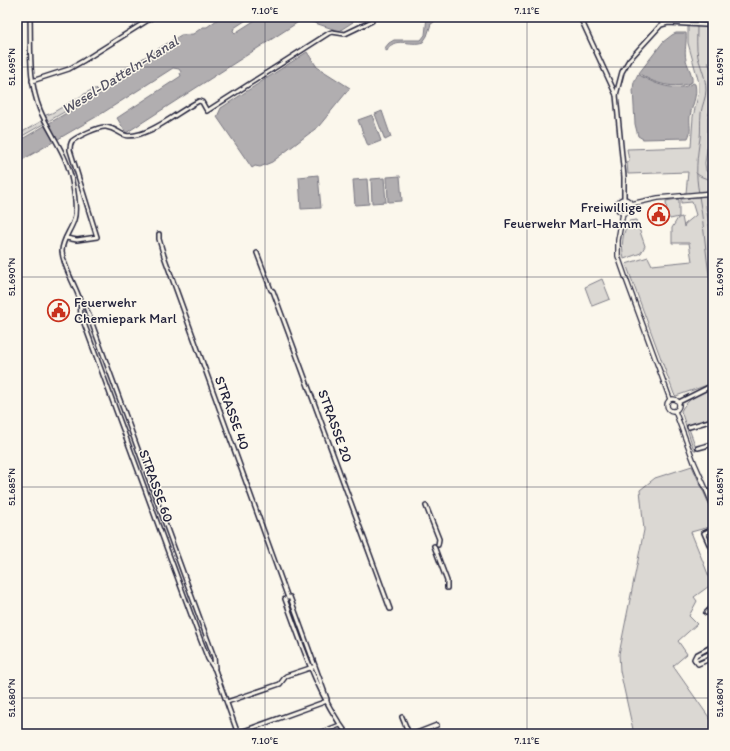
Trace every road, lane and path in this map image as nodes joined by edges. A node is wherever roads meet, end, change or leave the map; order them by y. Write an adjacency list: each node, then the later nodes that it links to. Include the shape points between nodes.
1 (30, 17): 6 (street)
2 (152, 17): 6 (street, via 74,67)
3 (370, 17): 13 (street, via 372,21 345,34 329,33 208,111 202,102 198,101 142,133 127,136 101,127 73,141 70,150 97,237 77,240)
4 (580, 17): 7 (street)
5 (713, 22): 7 (street, via 701,25 660,25 629,60)
6 (32, 81): 13 (street, via 40,111 62,152 72,180 74,221)
7 (616, 95): 9 (street)
8 (713, 193): 10 (main road, via 658,198)
9 (624, 200): 10 (main road); 11 (main road, via 618,206)
10 (631, 204): 11 (main road, via 629,211)
11 (623, 213): 17 (main road, via 618,256)
12 (159, 234): 38 (street, STRASSE 40, via 164,256)
13 (66, 238): 15 (street, STRASSE 60, via 62,249)
14 (257, 253): 32 (street, STRASSE 20)
15 (80, 301): 39 (street, STRASSE 60, via 81,315 208,659); 39 (street, via 86,307 92,322 214,657)
16 (713, 385): 18 (street)
17 (670, 399): 18 (main road); 19 (main road, via 667,407 671,411)
18 (679, 402): 19 (main road)
19 (676, 411): 24 (main road)
20 (713, 420): 21 (street)
21 (689, 427)
22 (713, 444): 23 (street)
23 (698, 448)
24 (713, 505)
25 (426, 506): 27 (street)
26 (713, 529): 29 (street, via 704,532)
27 (438, 545)
28 (434, 546): 30 (street, via 448,581)
29 (713, 553)
30 (447, 588)
31 (713, 606): 33 (street)
32 (390, 609)
33 (706, 613)
34 (712, 646): 35 (street); 37 (street, via 696,655)
35 (711, 653): 36 (street); 37 (street)
36 (712, 659): 37 (street, via 699,664)
37 (695, 660)
38 (313, 667): 40 (street, STRASSE 40); 41 (street, via 286,676 280,684)
39 (215, 670): 41 (street, STRASSE 60)
40 (327, 701): 43 (street, STRASSE 40); 45 (street)
41 (227, 702): 45 (street, STRASSE 60)
42 (402, 717): 48 (street)
43 (340, 725): 46 (street); 47 (street, STRASSE 40)
44 (437, 725): 49 (street)
45 (240, 733)
46 (317, 734)
47 (347, 734)
48 (409, 734)
49 (414, 734)

